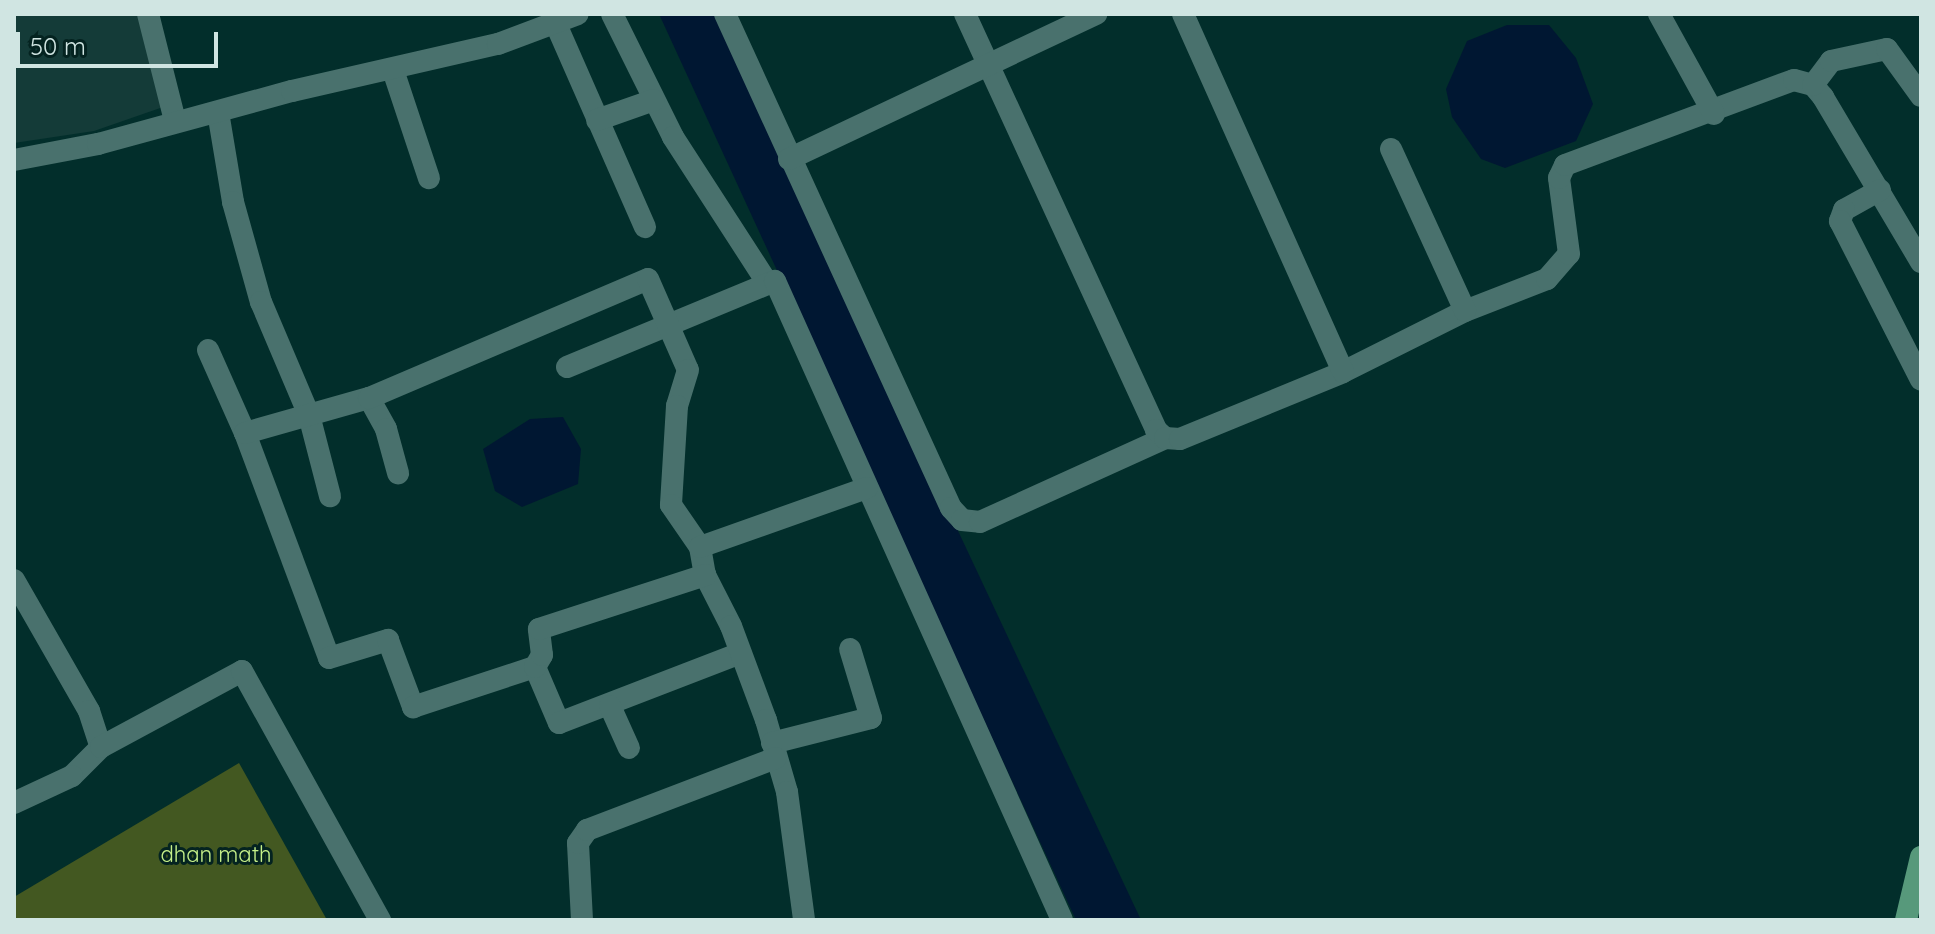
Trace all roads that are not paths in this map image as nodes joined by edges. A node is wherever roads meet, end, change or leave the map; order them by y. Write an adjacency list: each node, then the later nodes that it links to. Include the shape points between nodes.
1 (148, 14): 18 (street)
2 (578, 14): 9 (street)
3 (612, 14): 14 (street)
4 (725, 14): 20 (street)
5 (965, 14): 10 (street)
6 (1096, 14): 10 (street)
7 (1183, 14): 31 (street)
8 (1659, 14): 16 (street)
9 (555, 22): 11 (street, via 498,44); 17 (street)
10 (989, 68): 20 (street); 36 (street, via 1156,430)
11 (393, 70): 15 (street); 22 (street)
12 (1813, 85): 13 (street, via 1831,61 1887,49); 16 (street, via 1794,80); 23 (street)
13 (1921, 96)
14 (654, 100): 17 (street); 26 (street)
15 (218, 112): 18 (street); 34 (street, via 233,202 261,302)
16 (1714, 114): 27 (street, via 1565,165 1559,178 1569,254 1562,268)
17 (597, 120): 24 (street)
18 (175, 121): 21 (street, via 98,144)
19 (1391, 149): 27 (street)
20 (789, 159): 36 (street, via 951,508 962,520 980,522)
21 (14, 160)
22 (429, 178)
23 (1880, 190): 25 (street); 32 (street, via 1844,210 1840,221)
24 (645, 227)
25 (1921, 262)
26 (768, 284): 28 (street); 38 (street, via 775,281)
27 (1465, 311): 31 (street)
28 (672, 327): 30 (street); 33 (street, via 648,279); 40 (street, via 688,370 677,406 671,505)
29 (208, 350): 35 (street)
30 (567, 367)
31 (1343, 372): 36 (street, via 1180,439)
32 (1921, 380)
33 (369, 398): 34 (street); 37 (street, via 386,429)
34 (309, 415): 35 (street); 39 (street)
35 (245, 433): 45 (street, via 329,658 388,640 413,707)
36 (1165, 438)
37 (398, 473)
38 (867, 488): 40 (street); 55 (street)
39 (330, 496)
40 (700, 547): 41 (street)
41 (705, 575): 44 (street); 45 (street, via 539,629 542,655)
42 (14, 580): 47 (street, via 89,711)
43 (850, 649): 49 (street, via 871,718)
44 (740, 653): 46 (street); 49 (street)
45 (535, 667): 46 (street, via 559,723)
46 (610, 706): 48 (street)
47 (101, 747): 50 (street, via 72,776); 52 (street, via 242,671)
48 (629, 748)
49 (774, 750): 53 (street, via 587,830 578,843); 54 (street, via 787,792)
50 (14, 803)
51 (1921, 857): 56 (main road)
52 (380, 920)
53 (582, 920)
54 (804, 920)
55 (1062, 920)
56 (1906, 920)

